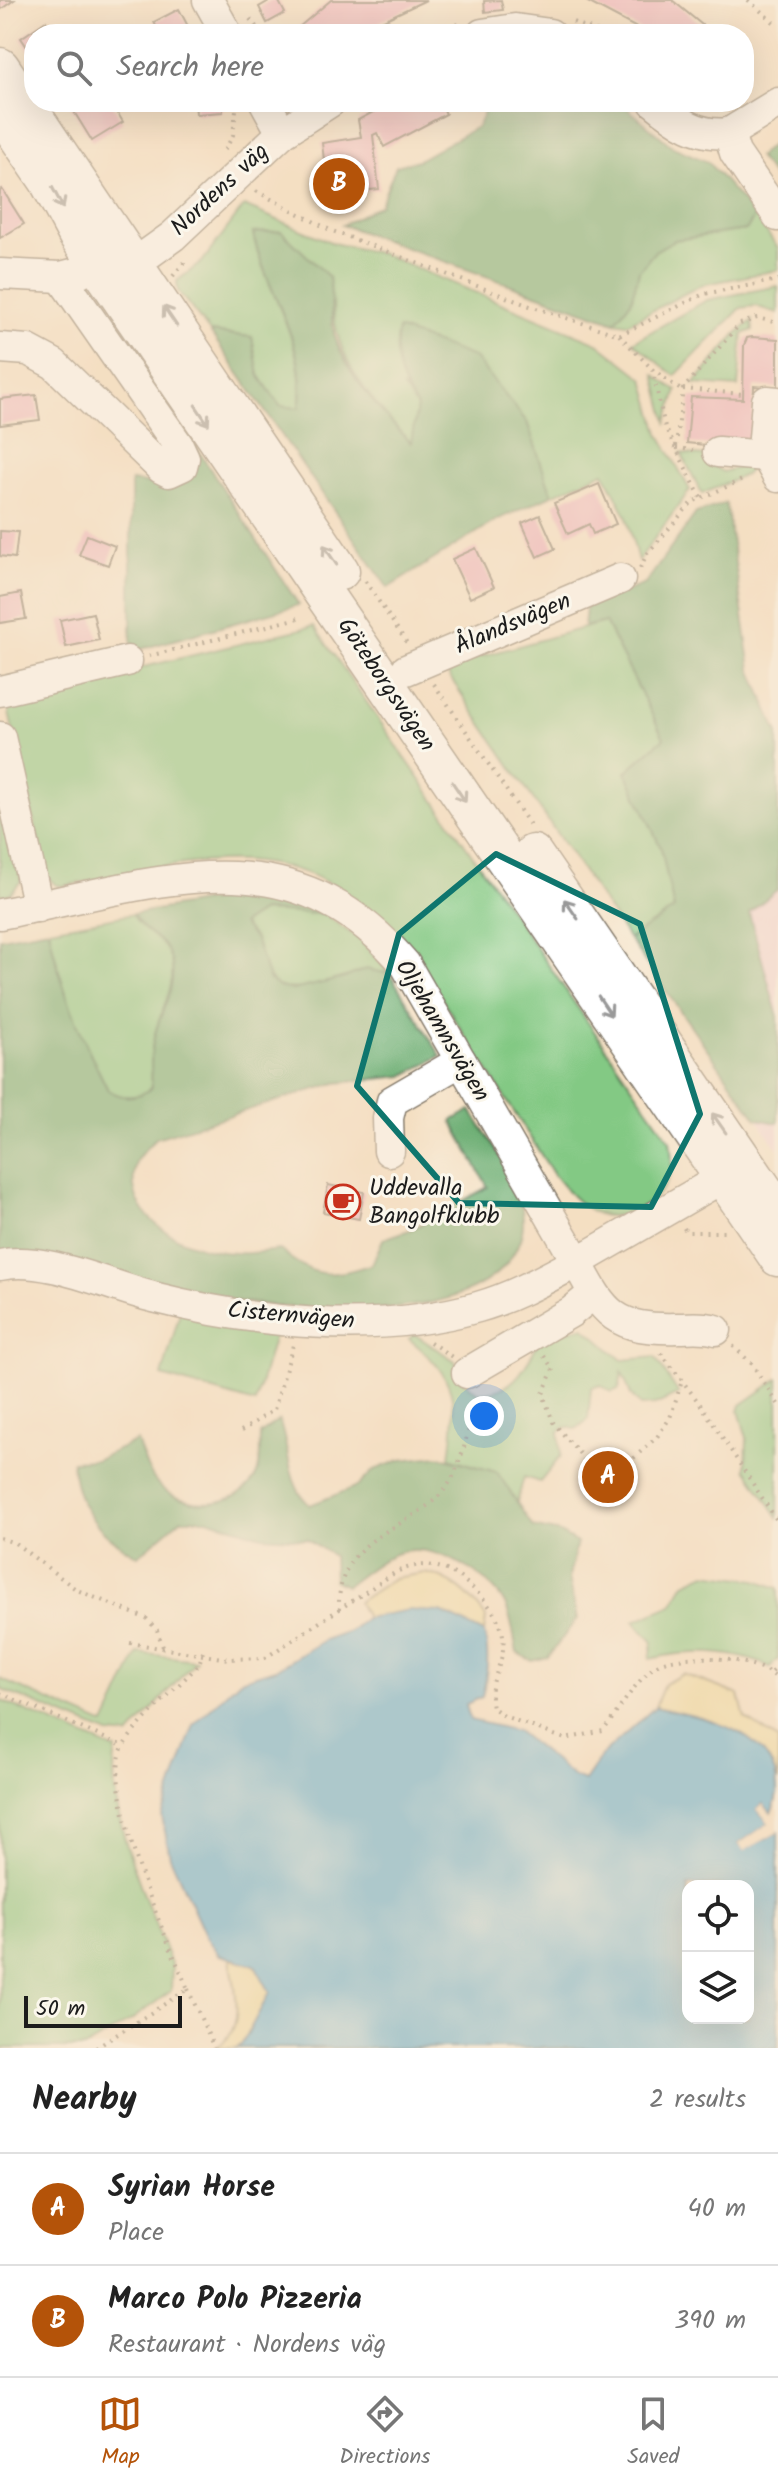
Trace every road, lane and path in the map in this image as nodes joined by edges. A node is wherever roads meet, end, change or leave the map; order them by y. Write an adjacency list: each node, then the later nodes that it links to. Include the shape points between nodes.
1 (208, 0): 3 (street)
2 (748, 0): 4 (path)
3 (221, 24)
4 (778, 26)
5 (0, 67): 7 (main road, Göteborgsvägen)
6 (778, 103): 15 (street)
7 (24, 107)
8 (0, 110): 19 (main road, Göteborgsvägen, one-way to 19, via 48,180)
9 (27, 112): 19 (main road, Göteborgsvägen)
10 (236, 112): 17 (path, via 233,135)
11 (270, 112): 14 (street)
12 (315, 112): 14 (street, Nordens väg)
13 (667, 112): 15 (street, via 703,133)
14 (282, 133): 17 (street, Nordens väg)
15 (729, 133): 18 (street, via 735,153)
16 (249, 182): 24 (path, via 256,192 330,230)
17 (200, 188): 19 (street, Nordens väg)
18 (778, 216)
19 (116, 262): 21 (street, Nordens väg); 37 (main road, Göteborgsvägen, one-way to 19); 44 (main road, Göteborgsvägen, one-way to 44)
20 (0, 274): 21 (street)
21 (61, 277): 25 (street, via 178,445 182,466 169,472 161,468 47,360 28,350)
22 (778, 280): 24 (path, via 704,294)
23 (778, 323): 27 (path, via 757,318 740,324)
24 (619, 335): 26 (path)
25 (0, 348)
26 (652, 369): 27 (path); 30 (path, via 665,427)
27 (682, 390): 28 (path); 30 (path)
28 (743, 394)
29 (778, 402): 32 (street, via 767,401)
30 (676, 448): 31 (path); 33 (path)
31 (705, 451): 32 (street)
32 (772, 466): 33 (path)
33 (701, 498): 34 (path, via 632,576)
34 (620, 579): 37 (street, Ålandsvägen)
35 (313, 612): 36 (path)
36 (127, 661): 38 (street)
37 (406, 670): 44 (main road, Göteborgsvägen, one-way to 37)
38 (0, 691)
39 (0, 737): 40 (street)
40 (38, 907): 41 (street, Oljehamnsvägen); 42 (street, Oljehamnsvägen, via 216,875 292,884 351,915 387,944 405,964)
41 (0, 914)
42 (461, 1061): 43 (street, via 392,1101); 47 (street, Oljehamnsvägen)
43 (389, 1151)
44 (734, 1171): 45 (main road, Göteborgsvägen); 46 (main road, Göteborgsvägen); 47 (street)
45 (778, 1211)
46 (778, 1257)
47 (577, 1262): 49 (street, Oljehamnsvägen); 50 (street, Cisternvägen, via 502,1299 448,1314 373,1322)
48 (0, 1265): 50 (street, Cisternvägen, via 39,1264 182,1304)
49 (593, 1294): 51 (street, via 612,1318); 53 (street)
50 (301, 1320): 57 (path, via 274,1410)
51 (641, 1326): 52 (street); 55 (path)
52 (716, 1330): 56 (path, via 752,1364)
53 (530, 1335): 54 (street); 55 (path, via 553,1369 543,1394 553,1422 605,1484 657,1437 670,1418)
54 (467, 1373): 60 (path, via 479,1390 449,1483 363,1550 341,1583)
55 (682, 1381): 58 (path)
56 (778, 1404)
57 (241, 1431)
58 (778, 1522)
59 (0, 1538): 62 (path, via 15,1543 77,1590 147,1619)
60 (339, 1610): 63 (path, via 265,1658 245,1661); 65 (path, via 396,1572 415,1565 441,1567 485,1598 496,1615 504,1637 489,1692 492,1707 565,1739 603,1731 655,1666 672,1657 749,1662)
61 (130, 1643): 62 (path)
62 (163, 1647): 63 (path)
63 (203, 1652): 68 (path, via 199,1664)
64 (778, 1666): 65 (path)
65 (772, 1672): 66 (path)
66 (778, 1680)
67 (0, 1693): 68 (path)
68 (123, 1746): 69 (path, via 117,1772 126,1823)
69 (188, 1989): 70 (path); 71 (path)
70 (96, 2048)
71 (214, 2048)

